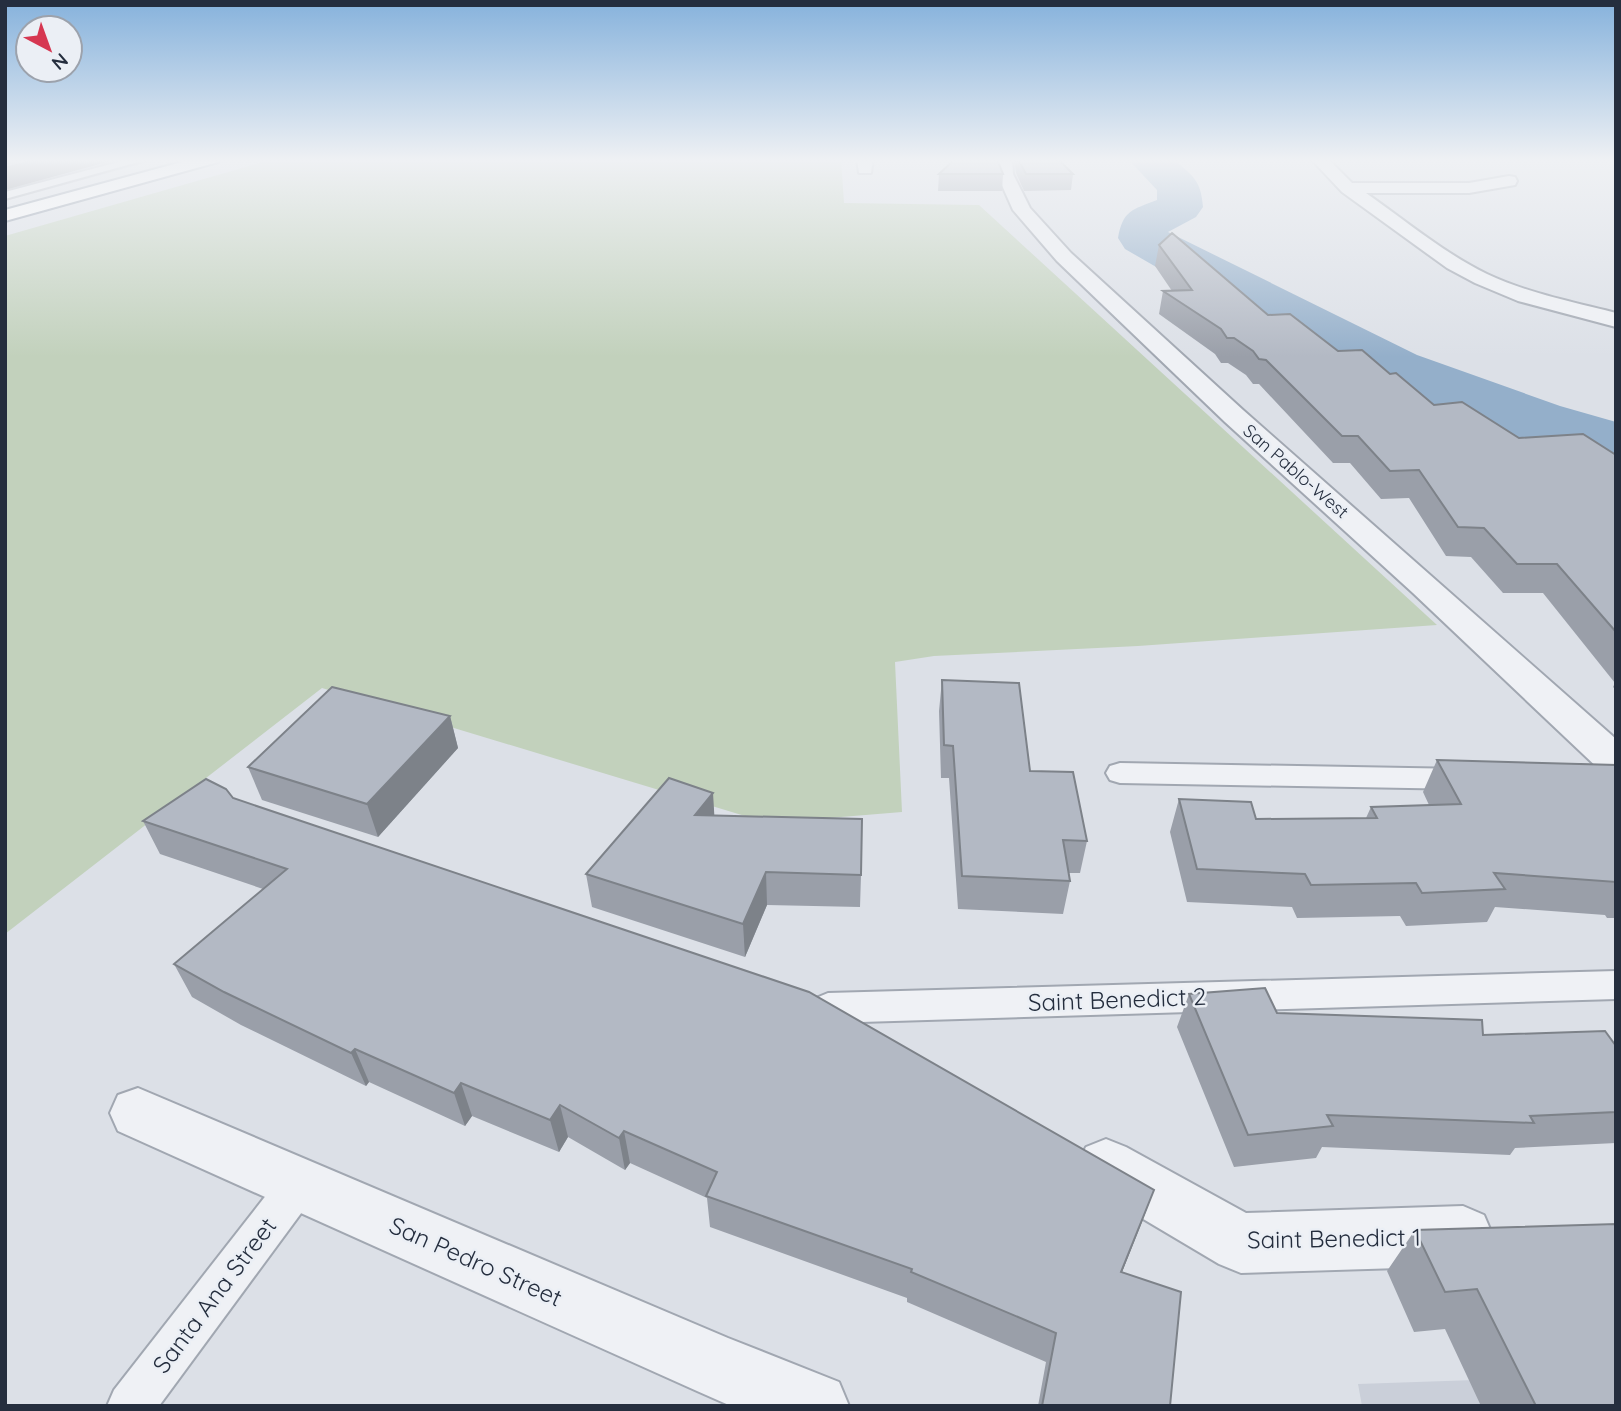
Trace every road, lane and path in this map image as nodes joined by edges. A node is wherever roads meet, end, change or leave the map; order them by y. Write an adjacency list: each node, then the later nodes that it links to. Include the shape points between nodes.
1 (1035, 225): 5 (street, San Pablo-West, via 1223,407 1426,586)
2 (1399, 225): 3 (street, via 1482,279)
3 (1616, 320)
4 (1120, 773): 6 (lane)
5 (1611, 775)
6 (1492, 779)
7 (1616, 985): 8 (lane, Saint Benedict 2)
8 (808, 1001): 9 (street)
9 (901, 1049)
10 (138, 1113): 12 (street, San Pedro Street)
11 (1071, 1146): 13 (street, Saint Benedict 1, via 1241,1243)
12 (299, 1184): 14 (lane, Santa Ana Street); 15 (street, San Pedro Street)
13 (1505, 1235)
14 (130, 1406)
15 (815, 1406)

